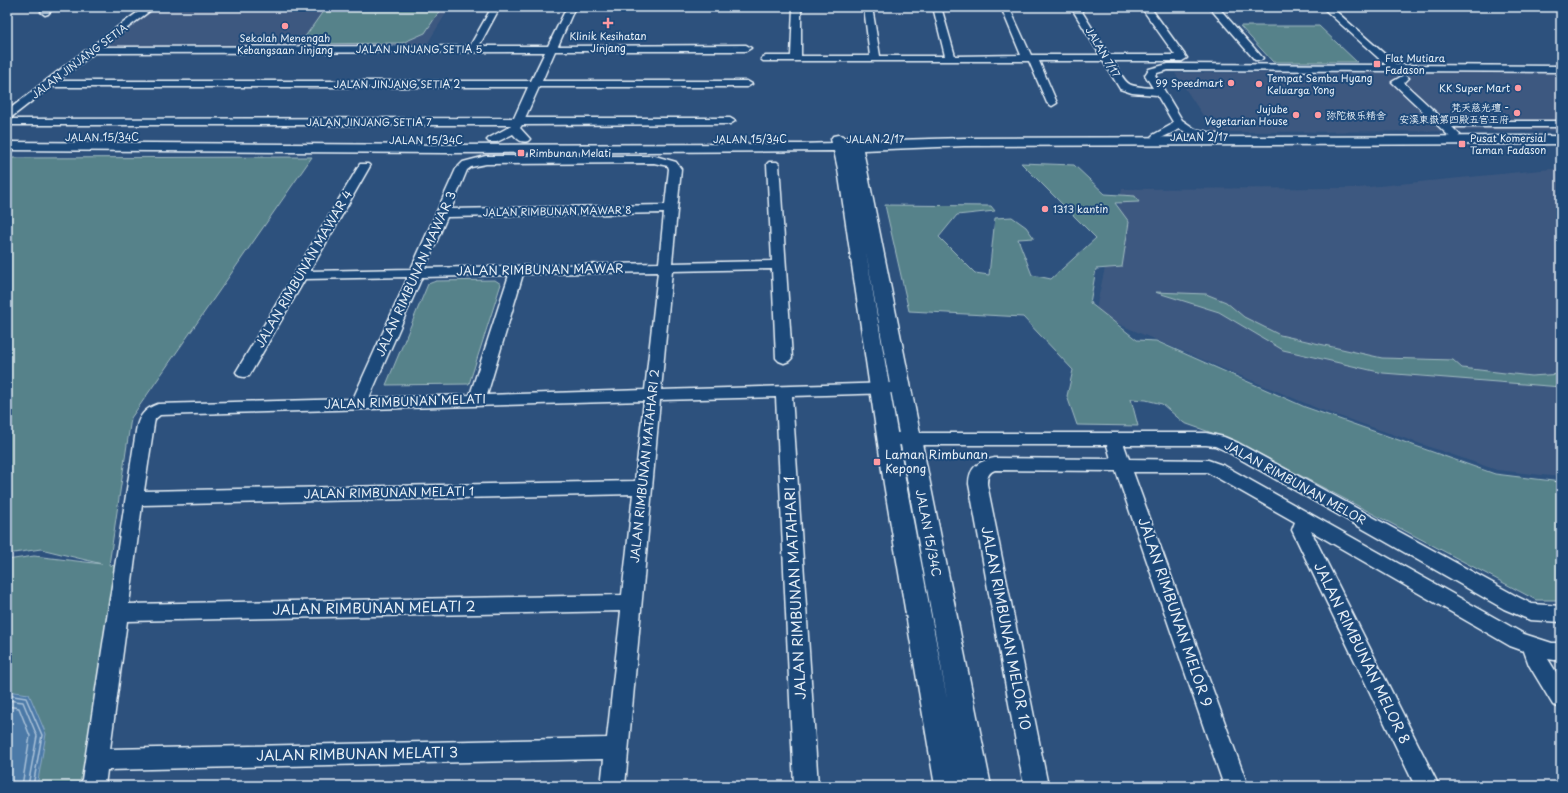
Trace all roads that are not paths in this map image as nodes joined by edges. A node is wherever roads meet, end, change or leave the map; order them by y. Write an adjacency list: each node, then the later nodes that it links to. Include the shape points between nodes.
1 (151, 7): 15 (street, JALAN JINJANG SETIA)
2 (496, 7): 13 (street)
3 (571, 7): 14 (street)
4 (797, 7): 17 (street)
5 (868, 7): 18 (street)
6 (937, 7): 19 (street)
7 (1005, 7): 20 (street)
8 (1075, 7): 21 (street, JALAN 7/17)
9 (1145, 7): 22 (street)
10 (1213, 7): 22 (street, via 1258,58)
11 (1326, 7): 23 (street)
12 (746, 48): 14 (street, JALAN JINJANG SETIA 5)
13 (473, 49): 14 (street, JALAN JINJANG SETIA 5); 15 (street, JALAN JINJANG SETIA 5)
14 (552, 49): 28 (street)
15 (92, 50): 27 (street, JALAN JINJANG SETIA)
16 (766, 58): 17 (street)
17 (796, 58): 18 (street)
18 (875, 58): 19 (street)
19 (951, 58): 20 (street)
20 (1030, 58): 21 (street); 31 (street)
21 (1106, 58): 22 (street); 30 (street, JALAN 7/17, via 1124,87)
22 (1182, 58)
23 (1395, 68): 24 (street, JALAN 2/17); 25 (street); 30 (street, JALAN 2/17, via 1168,67 1153,71 1150,75)
24 (1561, 69)
25 (1404, 78): 26 (street); 36 (street, via 1397,82)
26 (1561, 78)
27 (47, 84): 28 (street, JALAN JINJANG SETIA 2); 32 (street, JALAN JINJANG SETIA)
28 (535, 84): 29 (street, JALAN JINJANG SETIA 2); 38 (street)
29 (747, 84)
30 (1160, 92): 35 (street, JALAN 2/17)
31 (1052, 103)
32 (7, 116)
33 (730, 121): 38 (street, JALAN JINJANG SETIA 7)
34 (7, 122): 38 (street, JALAN JINJANG SETIA 7)
35 (1178, 122): 41 (street, via 1191,130); 42 (street, via 1176,127)
36 (1442, 124): 37 (street); 39 (street)
37 (1561, 124)
38 (516, 125): 44 (street); 45 (street)
39 (1454, 135): 40 (street, JALAN 2/17); 41 (street, JALAN 2/17)
40 (1561, 135)
41 (1213, 136): 42 (street, JALAN 2/17)
42 (1157, 137): 47 (street, JALAN 2/17)
43 (7, 138): 45 (street, JALAN 15/34C)
44 (524, 139): 45 (street, JALAN 15/34C); 47 (street, JALAN 15/34C)
45 (493, 140)
46 (1561, 140): 48 (street, JALAN 2/17)
47 (847, 143): 48 (street); 50 (street, JALAN 15/34C); 54 (street, JALAN 15/34C)
48 (923, 144): 54 (street, via 880,151 868,156)
49 (7, 146): 50 (street, JALAN 15/34C)
50 (801, 148): 54 (street, via 831,153)
51 (655, 159): 55 (street, JALAN RIMBUNAN MATAHARI 2, via 672,164 675,169); 56 (street, JALAN RIMBUNAN MAWAR 3, via 486,160 467,164 462,169)
52 (773, 164): 57 (street)
53 (364, 166): 61 (street, JALAN RIMBUNAN MAWAR 4)
54 (852, 169): 64 (street, JALAN 15/34C); 65 (street, JALAN 15/34C)
55 (671, 209): 56 (street, JALAN RIMBUNAN MAWAR 8); 58 (street, JALAN RIMBUNAN MATAHARI 2)
56 (443, 213): 60 (street, JALAN RIMBUNAN MAWAR 3)
57 (778, 265): 58 (street, JALAN RIMBUNAN MAWAR); 62 (street)
58 (665, 267): 59 (street, JALAN RIMBUNAN MAWAR); 67 (street, JALAN RIMBUNAN MATAHARI 2)
59 (517, 270): 60 (street, JALAN RIMBUNAN MAWAR); 68 (street)
60 (417, 272): 61 (street, JALAN RIMBUNAN MAWAR); 69 (street, JALAN RIMBUNAN MAWAR 3)
61 (301, 275): 63 (street, JALAN RIMBUNAN MAWAR 4)
62 (784, 358)
63 (244, 372)
64 (880, 388): 65 (street, JALAN RIMBUNAN MELATI); 66 (street, JALAN RIMBUNAN MELATI); 70 (street, JALAN 15/34C)
65 (900, 388): 71 (street, JALAN 15/34C)
66 (784, 391): 67 (street, JALAN RIMBUNAN MELATI); 87 (street, JALAN RIMBUNAN MATAHARI 1)
67 (652, 394): 68 (street, JALAN RIMBUNAN MELATI); 74 (street, JALAN RIMBUNAN MATAHARI 2)
68 (477, 400): 69 (street, JALAN RIMBUNAN MELATI)
69 (359, 403): 75 (street, JALAN RIMBUNAN MELATI, via 158,410 146,418)
70 (888, 439): 71 (street, JALAN RIMBUNAN MELOR); 88 (street, JALAN 15/34C)
71 (910, 439): 72 (street, JALAN RIMBUNAN MELOR); 89 (street, JALAN 15/34C)
72 (1113, 439): 73 (street, JALAN RIMBUNAN MELOR 9); 79 (street, JALAN RIMBUNAN MELOR, via 1218,441 1511,603 1530,612)
73 (1123, 464): 76 (street, via 1208,466); 90 (street, JALAN RIMBUNAN MELOR 10, via 996,464 986,466 978,476); 91 (street, JALAN RIMBUNAN MELOR 9)
74 (642, 487): 75 (street, JALAN RIMBUNAN MELATI 1); 77 (street, JALAN RIMBUNAN MATAHARI 2)
75 (134, 498): 78 (street)
76 (1305, 520): 80 (street, via 1517,640); 92 (street, JALAN RIMBUNAN MELOR 8, via 1301,530)
77 (631, 603): 78 (street, JALAN RIMBUNAN MELATI 2); 83 (street, JALAN RIMBUNAN MATAHARI 2)
78 (118, 614): 84 (street)
79 (1561, 614)
80 (1534, 646): 81 (street); 82 (street, via 1536,659)
81 (1561, 652)
82 (1561, 698)
83 (617, 748): 84 (street, JALAN RIMBUNAN MELATI 3); 86 (street, JALAN RIMBUNAN MATAHARI 2)
84 (96, 760): 85 (street)
85 (93, 786)
86 (613, 786)
87 (806, 786)
88 (949, 786)
89 (977, 786)
90 (1036, 786)
91 (1236, 786)
92 (1427, 786)

